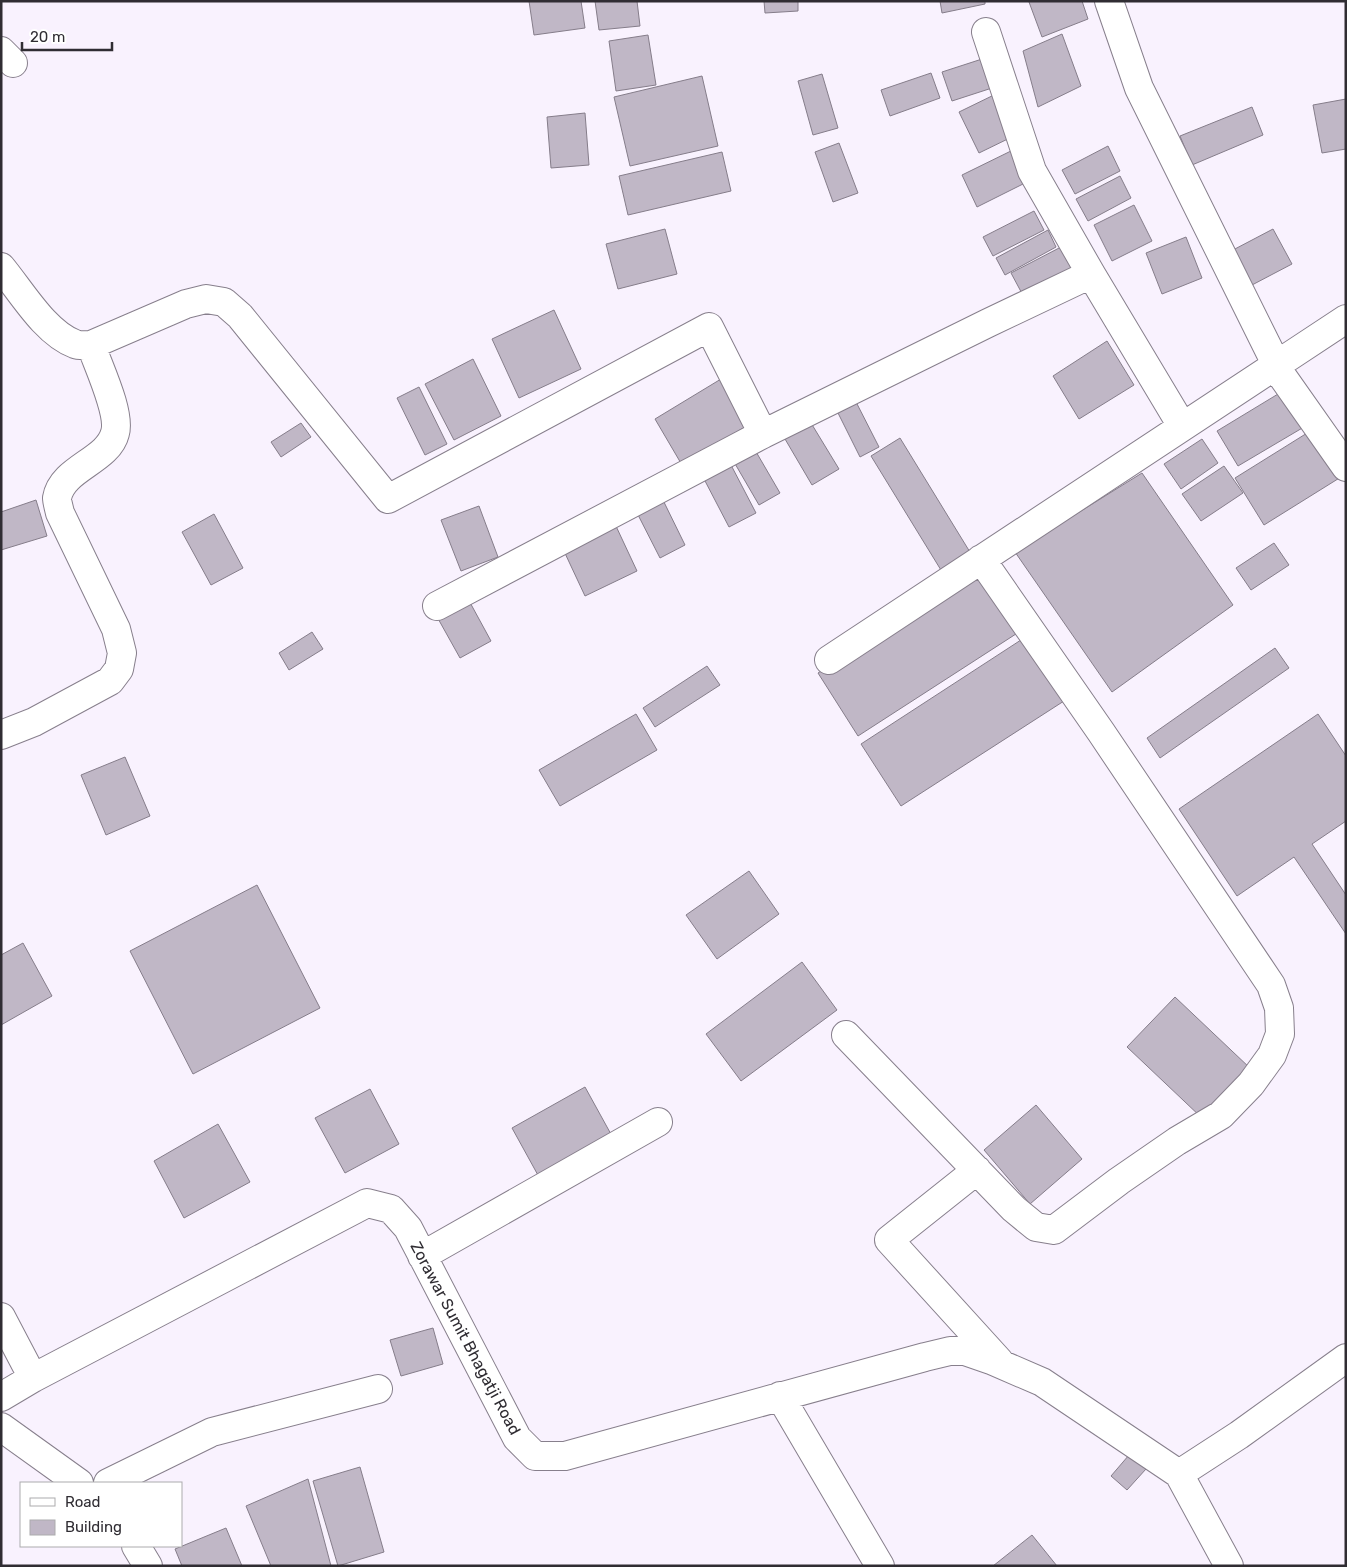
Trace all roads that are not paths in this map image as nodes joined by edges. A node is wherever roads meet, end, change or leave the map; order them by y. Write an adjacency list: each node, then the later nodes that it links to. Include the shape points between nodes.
1 (1110, 1): 7 (street, via 1140,88 1276,364)
2 (986, 32): 4 (street, via 1032,171)
3 (1, 267): 6 (street, via 44,321 61,336 77,345)
4 (1091, 274): 8 (street); 9 (street)
5 (1346, 319): 7 (street)
6 (91, 345): 9 (street, via 186,304 206,299 224,302 240,316 388,498 709,327); 14 (street, via 115,413 115,434 107,447 62,484 57,499 60,513 116,629 122,653 119,669 110,681 34,722)
7 (1274, 366): 8 (street); 10 (street)
8 (1182, 426): 11 (street)
9 (763, 434): 12 (street)
10 (1346, 467)
11 (981, 559): 13 (street); 17 (street, via 1271,985 1279,1008 1280,1034 1272,1055 1251,1084 1221,1115 1177,1141 1054,1230 1036,1228)
12 (438, 606)
13 (830, 660)
14 (1, 735)
15 (846, 1035): 17 (street)
16 (658, 1122): 18 (street)
17 (977, 1170): 21 (street, via 889,1240)
18 (422, 1256): 22 (street, Zorawar Sumit Bhagatji Road, via 408,1228 391,1209 368,1203); 24 (street, Zorawar Sumit Bhagatji Road, via 517,1438 535,1456 565,1456)
19 (1, 1317): 22 (street)
20 (1346, 1358): 27 (street)
21 (1002, 1365): 24 (street, Zorawar Sumit Bhagatji Road, via 950,1350); 27 (street, Zorawar Sumit Bhagatji Road, via 1042,1382)
22 (33, 1378): 25 (street, Zorawar Sumit Bhagatji Road)
23 (378, 1389): 29 (street, via 212,1432)
24 (780, 1396): 32 (street)
25 (1, 1397)
26 (1, 1427): 28 (street)
27 (1179, 1474): 33 (street)
28 (78, 1482)
29 (110, 1482)
30 (137, 1547): 31 (street)
31 (148, 1566)
32 (880, 1566)
33 (1229, 1566)

